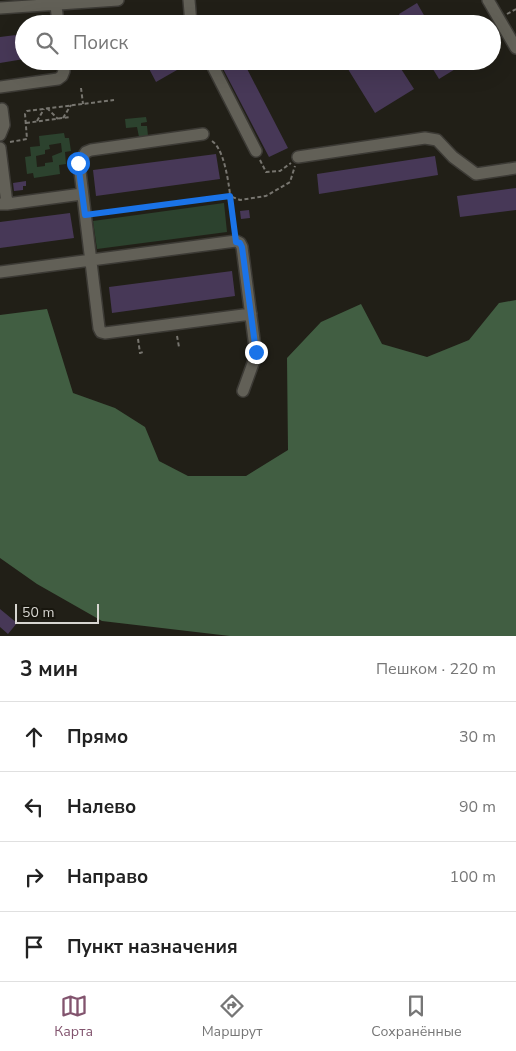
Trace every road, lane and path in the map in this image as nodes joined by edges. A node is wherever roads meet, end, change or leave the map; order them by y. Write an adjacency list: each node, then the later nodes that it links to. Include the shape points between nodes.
1 (118, 0): 4 (street)
2 (189, 0): 8 (street)
3 (488, 0): 9 (street)
4 (81, 2): 5 (street)
5 (56, 5): 6 (street); 7 (street)
6 (0, 8)
7 (57, 15)
8 (190, 15)
9 (497, 15)
10 (501, 22): 11 (street)
11 (516, 47)
12 (64, 70): 14 (street, via 58,79)
13 (215, 70): 28 (street)
14 (0, 87)
15 (81, 88): 17 (path)
16 (114, 100): 17 (path)
17 (83, 104): 18 (path)
18 (70, 105): 20 (path); 22 (path)
19 (2, 109): 27 (street)
20 (46, 109): 23 (path); 24 (path); 25 (path, via 25,112)
21 (70, 117): 22 (path)
22 (64, 118): 23 (path)
23 (58, 119): 24 (path)
24 (37, 121): 25 (path)
25 (26, 123): 27 (path, via 27,139)
26 (204, 134): 31 (street, via 88,151 78,163); 32 (path, via 216,143 226,164)
27 (3, 142): 33 (street)
28 (256, 151): 29 (path, via 266,172 280,171)
29 (298, 157): 30 (street, via 425,138 437,140 453,158 476,174); 32 (path, via 290,182 266,196 240,200)
30 (516, 168)
31 (82, 194): 33 (street); 34 (street)
32 (230, 196): 34 (path); 35 (path)
33 (4, 204)
34 (85, 215): 36 (street)
35 (236, 242): 36 (street); 38 (street, via 242,247)
36 (90, 260): 37 (street); 38 (street, via 101,332)
37 (0, 272)
38 (251, 314): 43 (street, via 256,355)
39 (177, 334): 41 (path)
40 (138, 340): 42 (path, via 140,353)
41 (179, 348)
42 (143, 352)
43 (243, 391)

